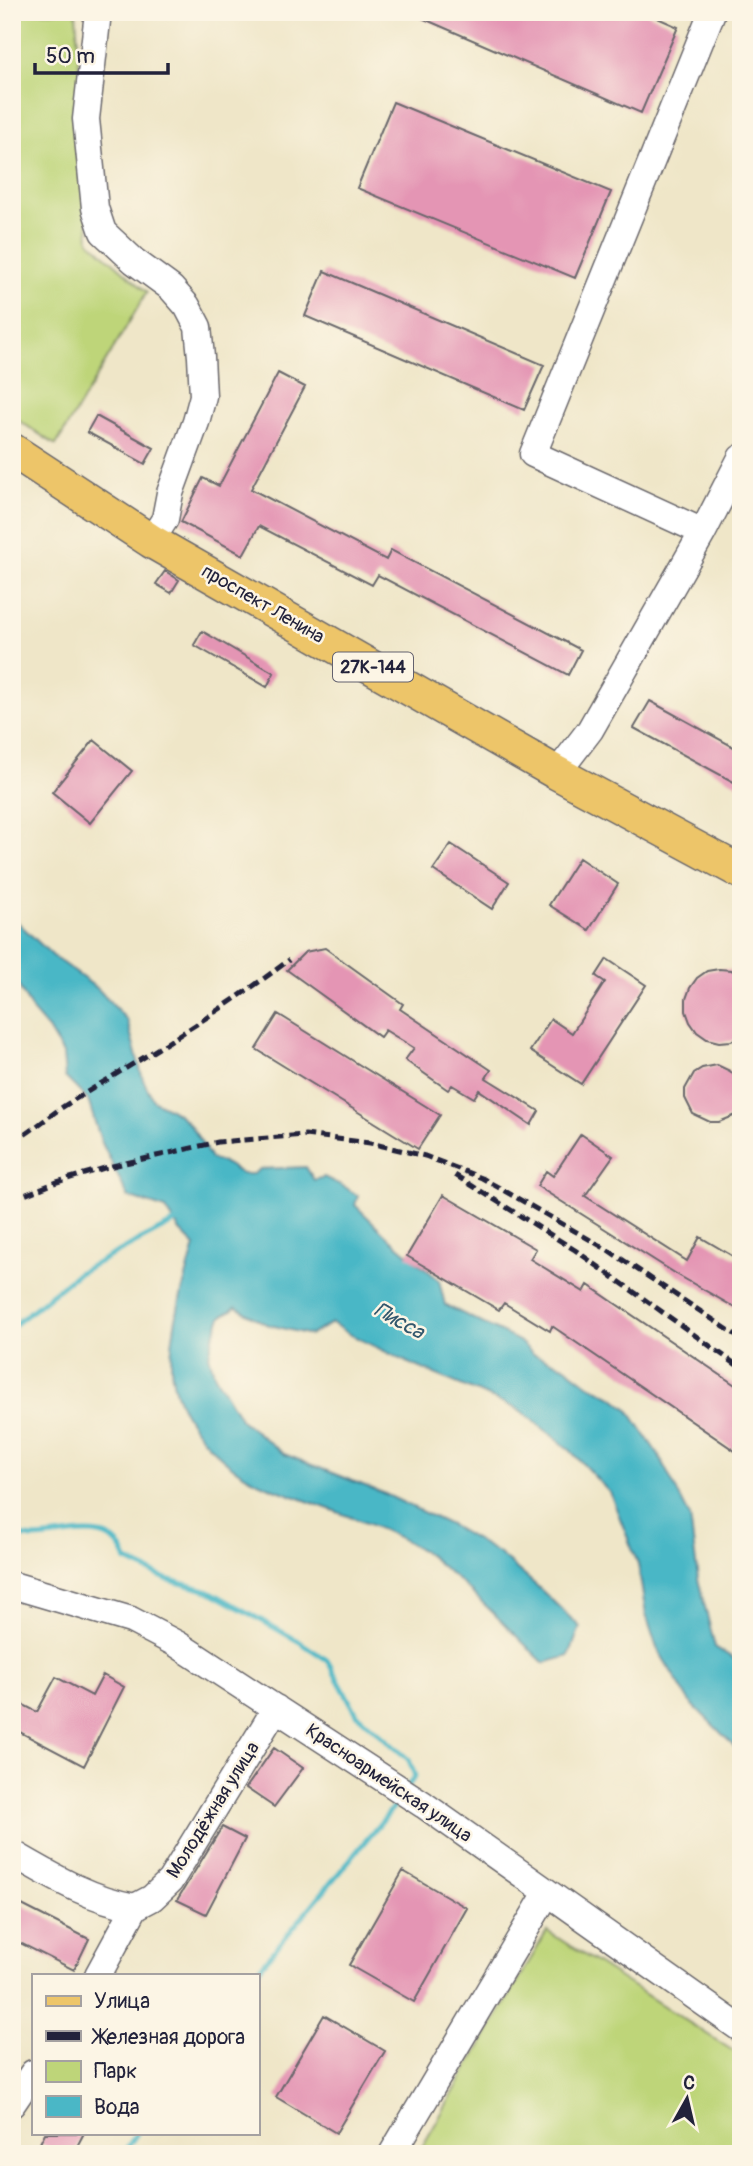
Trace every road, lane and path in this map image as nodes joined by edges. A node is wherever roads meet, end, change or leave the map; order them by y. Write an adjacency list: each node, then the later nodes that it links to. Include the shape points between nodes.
1 (98, 12): 6 (street, via 86,119 95,208 103,232 171,288 198,327 203,396 165,519)
2 (712, 12): 5 (street, via 533,454)
3 (12, 450): 6 (main road, проспект Ленина / 27К-144)
4 (741, 458): 5 (street)
5 (703, 533): 7 (street, via 590,730)
6 (151, 541): 7 (main road, проспект Ленина / 27К-144)
7 (557, 772): 8 (main road, проспект Ленина / 27К-144)
8 (741, 872)
9 (15, 1592): 10 (street, Красноармейская улица, via 131,1620)
10 (276, 1708): 12 (street, Красноармейская улица); 13 (street, Молодёжная улица, via 170,1881)
11 (12, 1853): 13 (street, via 70,1887)
12 (547, 1893): 15 (street, Красноармейская улица); 18 (street)
13 (135, 1908): 14 (street, Молодёжная улица)
14 (99, 1974)
15 (741, 2029)
16 (32, 2074): 17 (street)
17 (12, 2104)
18 (392, 2154)

